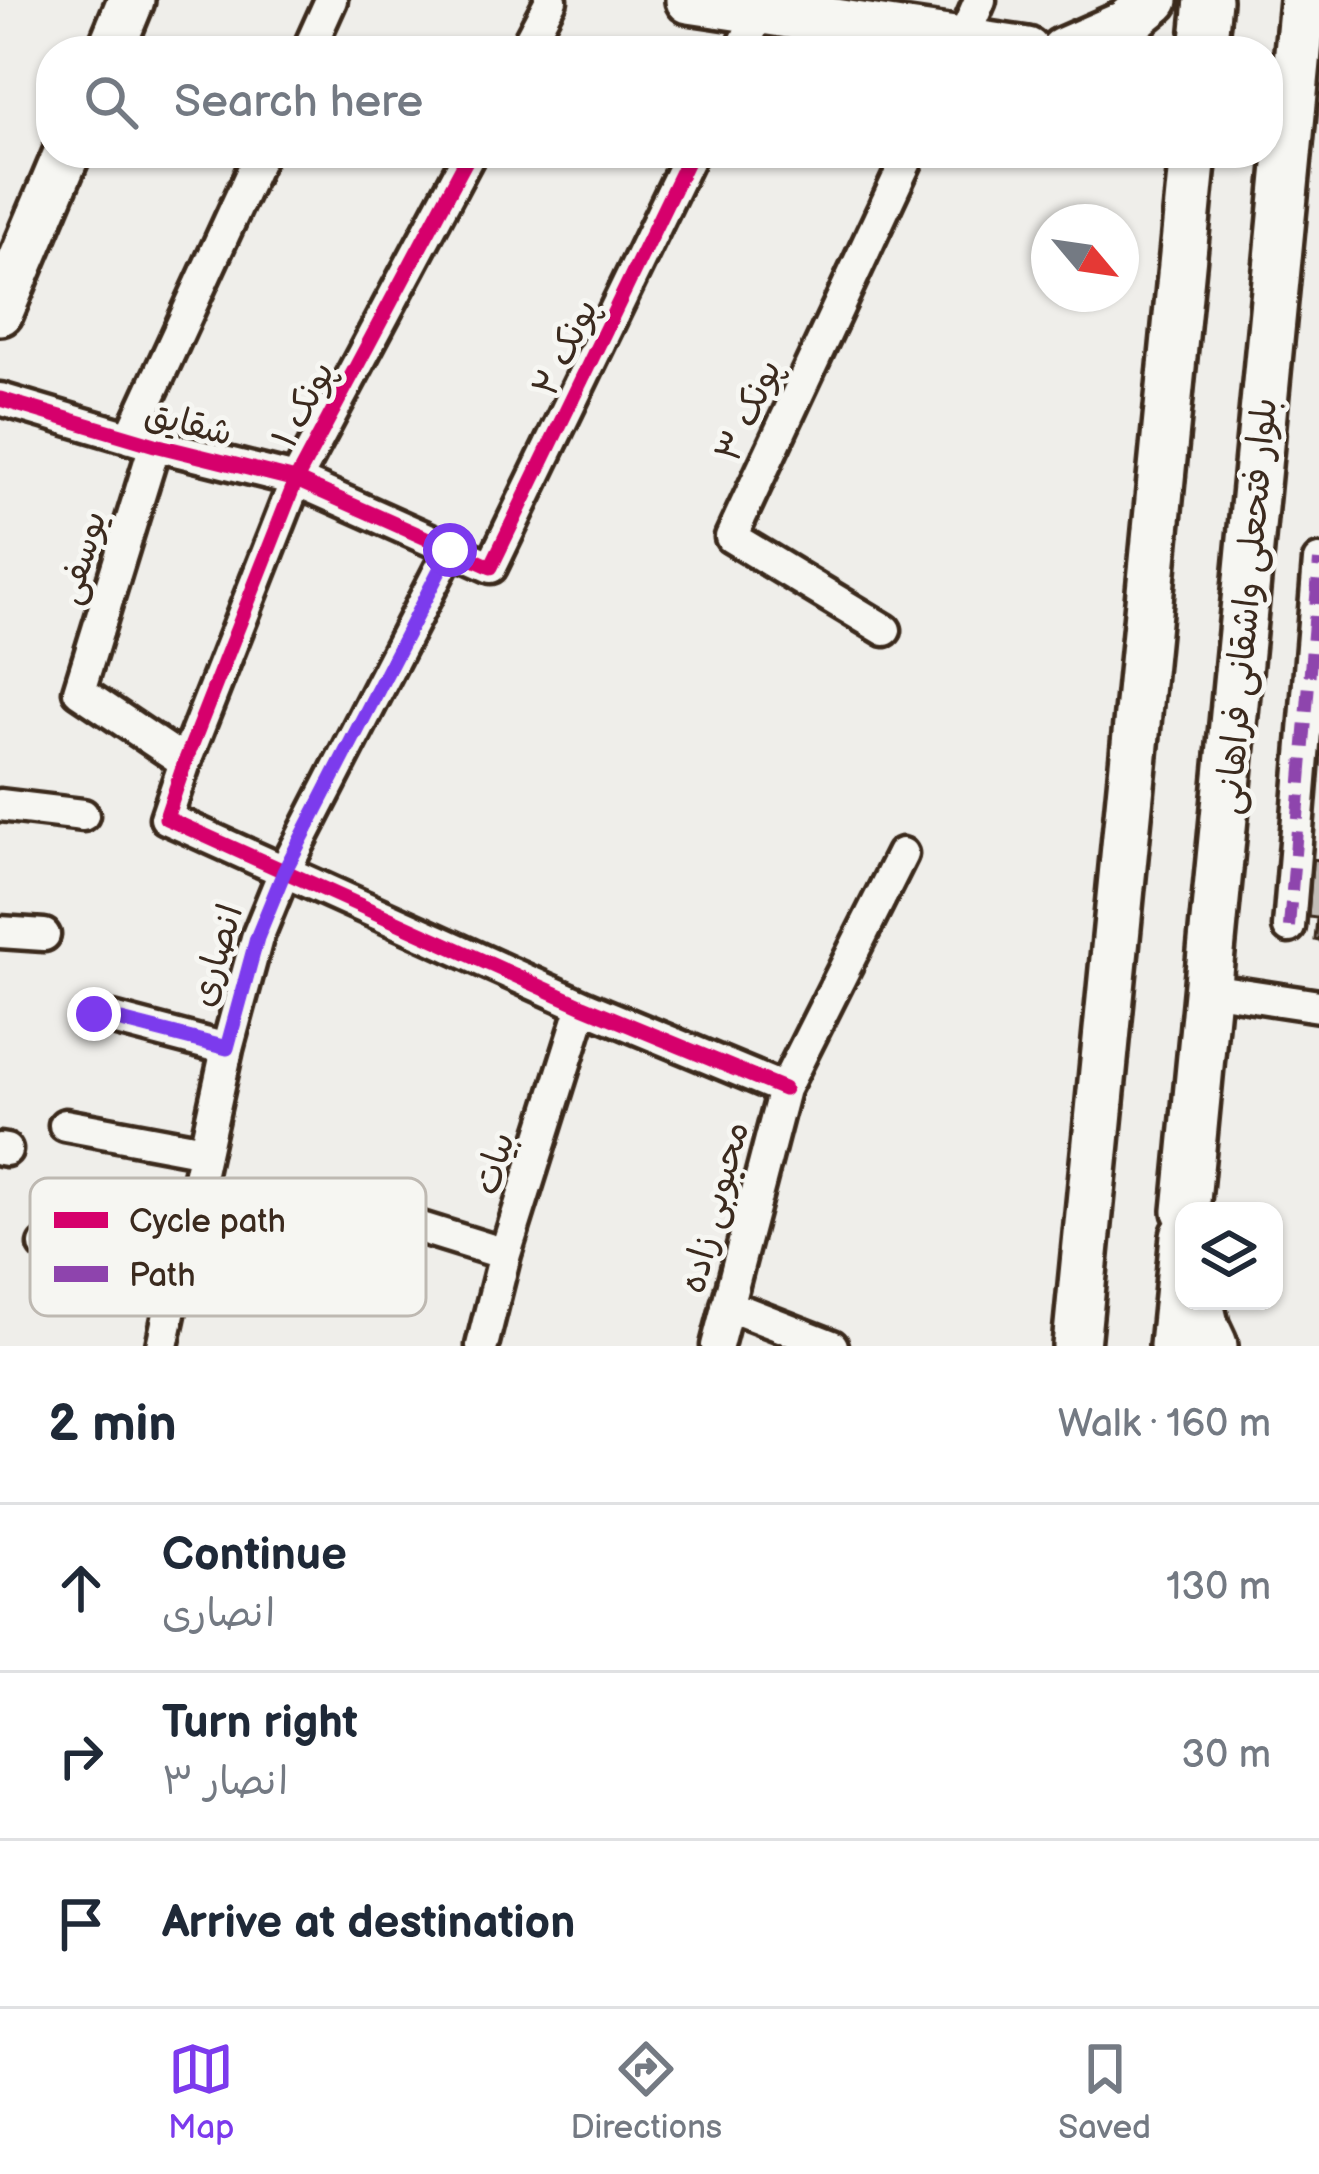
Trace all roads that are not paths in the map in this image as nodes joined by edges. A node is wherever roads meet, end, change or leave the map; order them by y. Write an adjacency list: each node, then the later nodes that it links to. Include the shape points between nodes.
1 (131, 0): 10 (main road)
2 (331, 0): 11 (street)
3 (551, 0): 12 (street)
4 (689, 0): 8 (main road)
5 (1155, 0): 13 (main road)
6 (1208, 0): 14 (main road)
7 (1303, 0): 37 (main road, بلوار فتحعلی واشقانی فراهانی)
8 (755, 21): 9 (main road)
9 (967, 31)
10 (116, 36)
11 (315, 36)
12 (532, 36)
13 (1097, 36)
14 (1204, 36)
15 (61, 168): 21 (main road)
16 (255, 168): 23 (street, یوسفی)
17 (462, 168): 24 (street, پونک ۱)
18 (685, 168): 27 (street, پونک ۲)
19 (903, 168): 28 (street, پونک ۳, via 731,537)
20 (1182, 168): 57 (main road)
21 (0, 312)
22 (0, 399): 23 (street, شقایق)
23 (143, 442): 24 (street, شقایق); 29 (street, یوسفی, via 80,691)
24 (296, 480): 25 (street, شقایق); 29 (street, پونک ۱)
25 (450, 550): 27 (street, شقایق); 33 (street, انصاری)
26 (1319, 561): 34 (street)
27 (491, 568)
28 (885, 630)
29 (185, 761): 33 (street, پونک ۱, via 166,818)
30 (0, 805): 31 (street)
31 (82, 814)
32 (902, 854): 42 (street, محبوبی زاده)
33 (284, 872): 38 (street); 41 (street, انصاری)
34 (1289, 927)
35 (0, 932): 36 (street)
36 (44, 935)
37 (1208, 989): 39 (street); 46 (main road, بلوار فتحعلی واشقانی فراهانی)
38 (584, 1006): 42 (street); 48 (street, بیات)
39 (1319, 1006)
40 (94, 1014): 41 (street)
41 (227, 1048): 44 (street, انصاری)
42 (784, 1089): 49 (street, محبوبی زاده)
43 (65, 1126): 44 (street)
44 (205, 1150): 45 (street, انصاری)
45 (199, 1178)
46 (1190, 1202)
47 (426, 1230): 48 (street)
48 (506, 1255): 54 (street, بیات)
49 (727, 1305): 55 (street, محبوبی زاده); 56 (street)
50 (1178, 1310): 58 (main road, بلوار فتحعلی واشقانی فراهانی)
51 (1196, 1310): 59 (highway)
52 (169, 1316): 53 (street, انصاری)
53 (162, 1346)
54 (482, 1346)
55 (717, 1346)
56 (832, 1346)
57 (1076, 1346)
58 (1173, 1346)
59 (1208, 1346)

